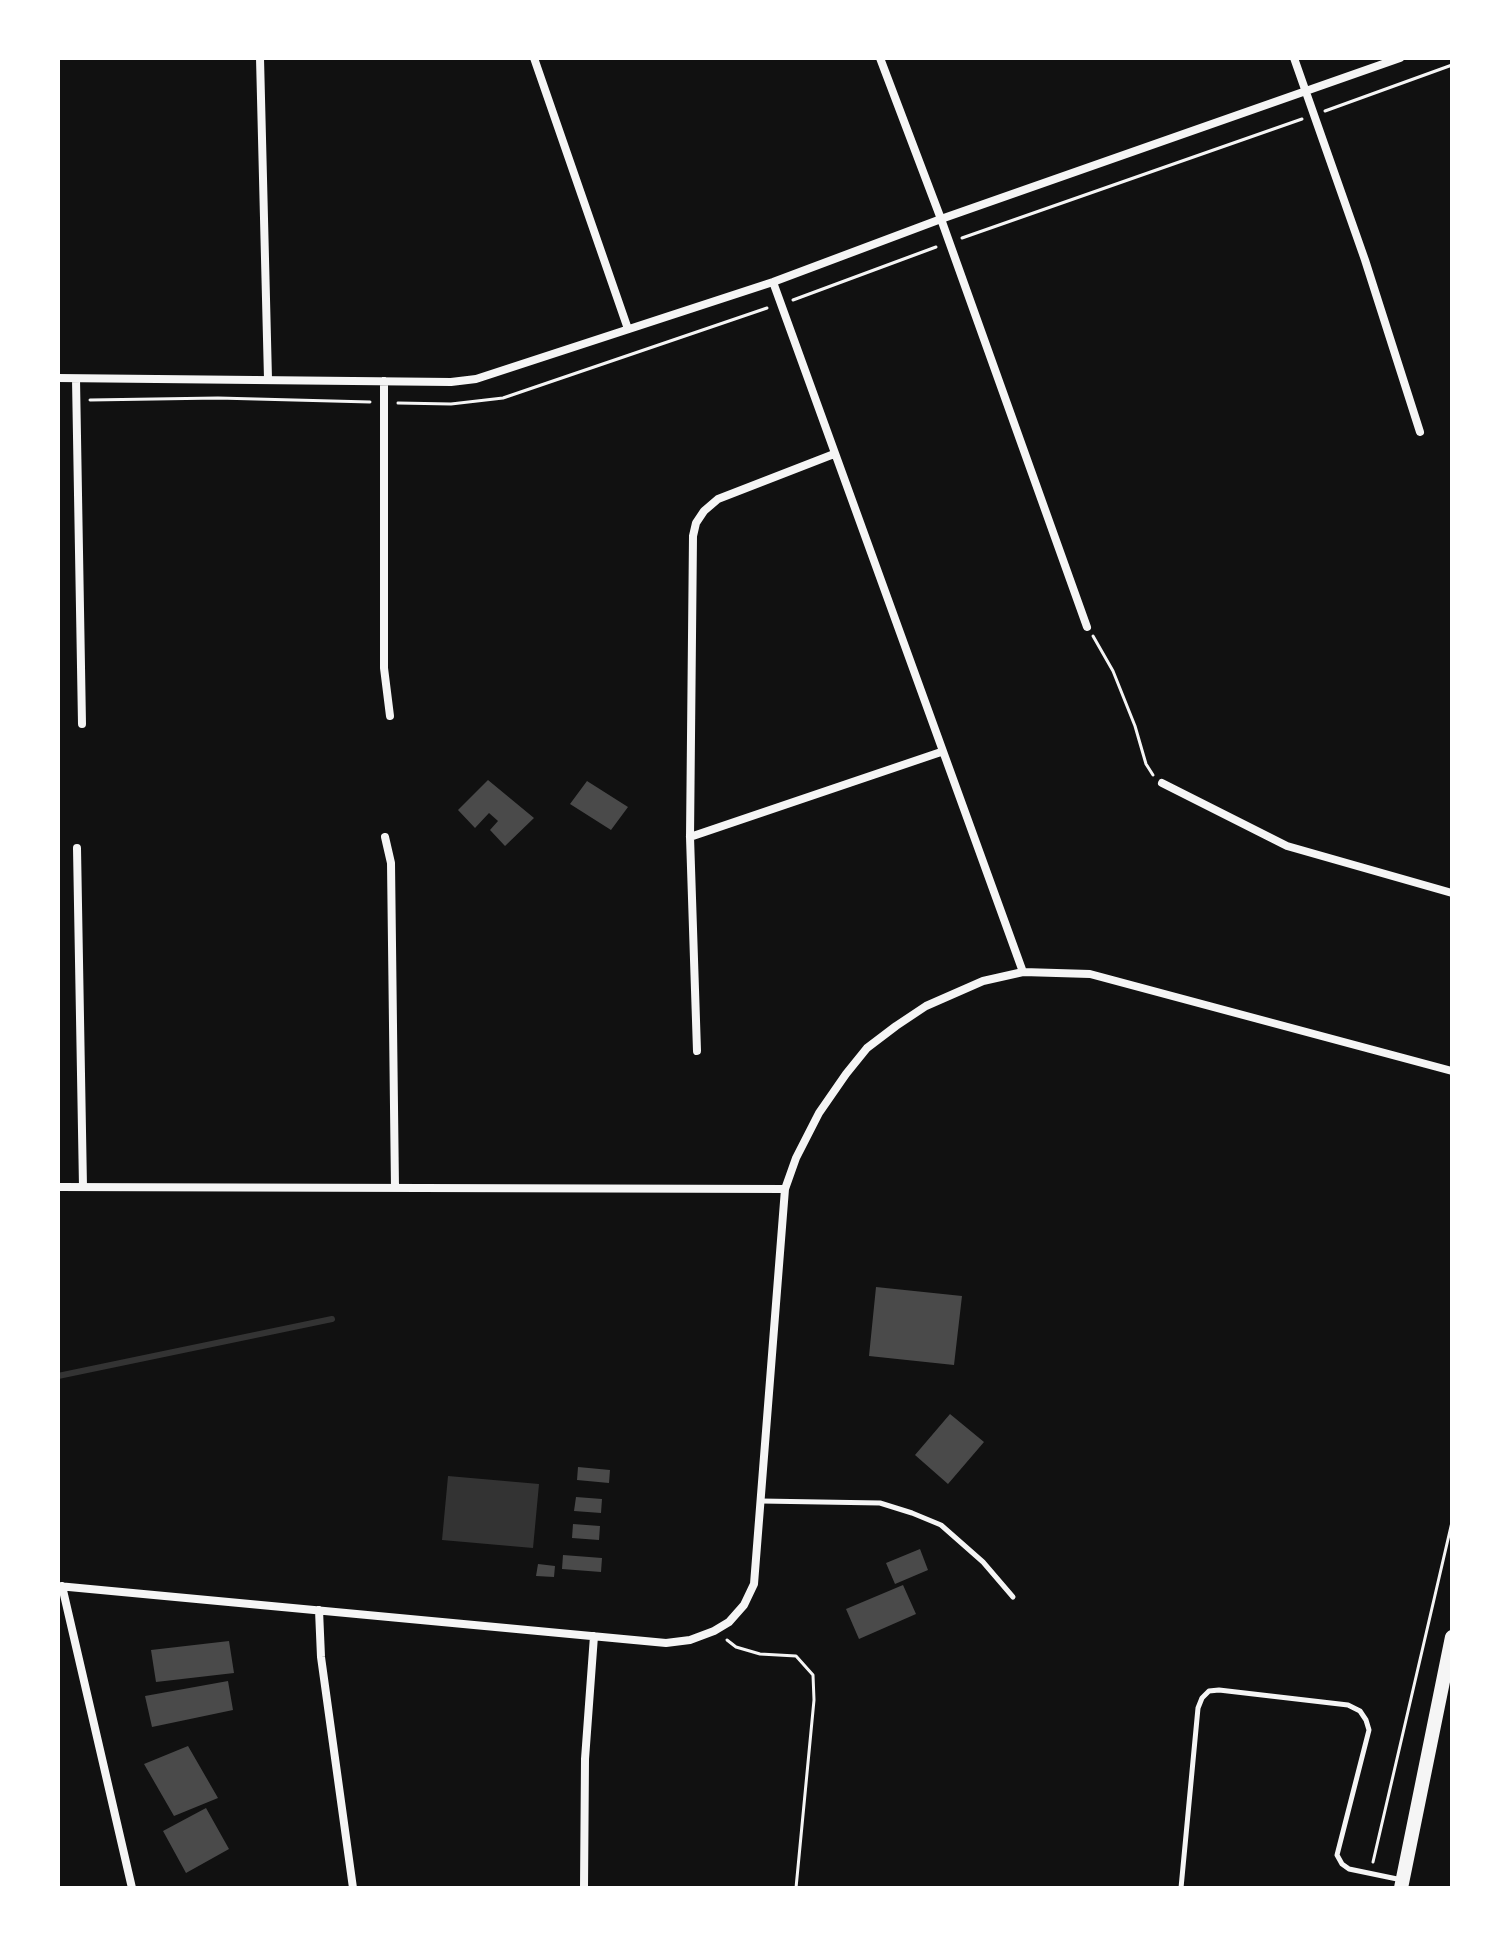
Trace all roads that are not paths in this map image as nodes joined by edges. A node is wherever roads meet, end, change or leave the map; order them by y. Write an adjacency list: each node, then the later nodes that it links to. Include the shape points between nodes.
1 (260, 58): 12 (street)
2 (534, 58): 9 (street)
3 (880, 58): 7 (street)
4 (1294, 58): 6 (street)
5 (1400, 58): 6 (street)
6 (1305, 91): 7 (street); 14 (street)
7 (941, 219): 8 (street); 16 (street)
8 (773, 282): 9 (street); 15 (street)
9 (628, 329): 13 (street, via 476,379)
10 (58, 378): 11 (street)
11 (76, 379): 12 (street); 18 (street)
12 (268, 379): 13 (street)
13 (384, 381): 17 (street, via 384,668)
14 (1420, 432)
15 (834, 454): 19 (street); 22 (street, via 718,499 696,523)
16 (1087, 627)
17 (390, 716)
18 (82, 724)
19 (941, 752): 22 (street); 25 (street)
20 (1162, 783): 24 (street, via 1287,846)
21 (385, 837): 30 (street, via 391,863)
22 (690, 837): 26 (street)
23 (77, 848): 29 (street)
24 (1452, 893)
25 (1023, 972): 27 (street, via 1090,974); 31 (street, via 983,981 926,1006 867,1048 819,1113)
26 (697, 1051)
27 (1452, 1071)
28 (58, 1187): 29 (street)
29 (83, 1187): 30 (street)
30 (395, 1188): 31 (street)
31 (785, 1189): 32 (street)
32 (760, 1501): 34 (lane, via 880,1503 912,1513 941,1525); 36 (street, via 754,1584 729,1622 690,1640 666,1643)
33 (60, 1586): 35 (street); 39 (street)
34 (1013, 1597)
35 (319, 1610): 36 (street); 40 (street)
36 (594, 1636): 41 (street, via 585,1759)
37 (1452, 1637): 38 (street)
38 (1402, 1884): 42 (lane, via 1349,1869 1337,1855 1369,1730 1360,1711 1348,1705 1219,1690 1209,1691 1198,1708)
39 (132, 1888)
40 (353, 1888)
41 (584, 1888)
42 (1181, 1888)

